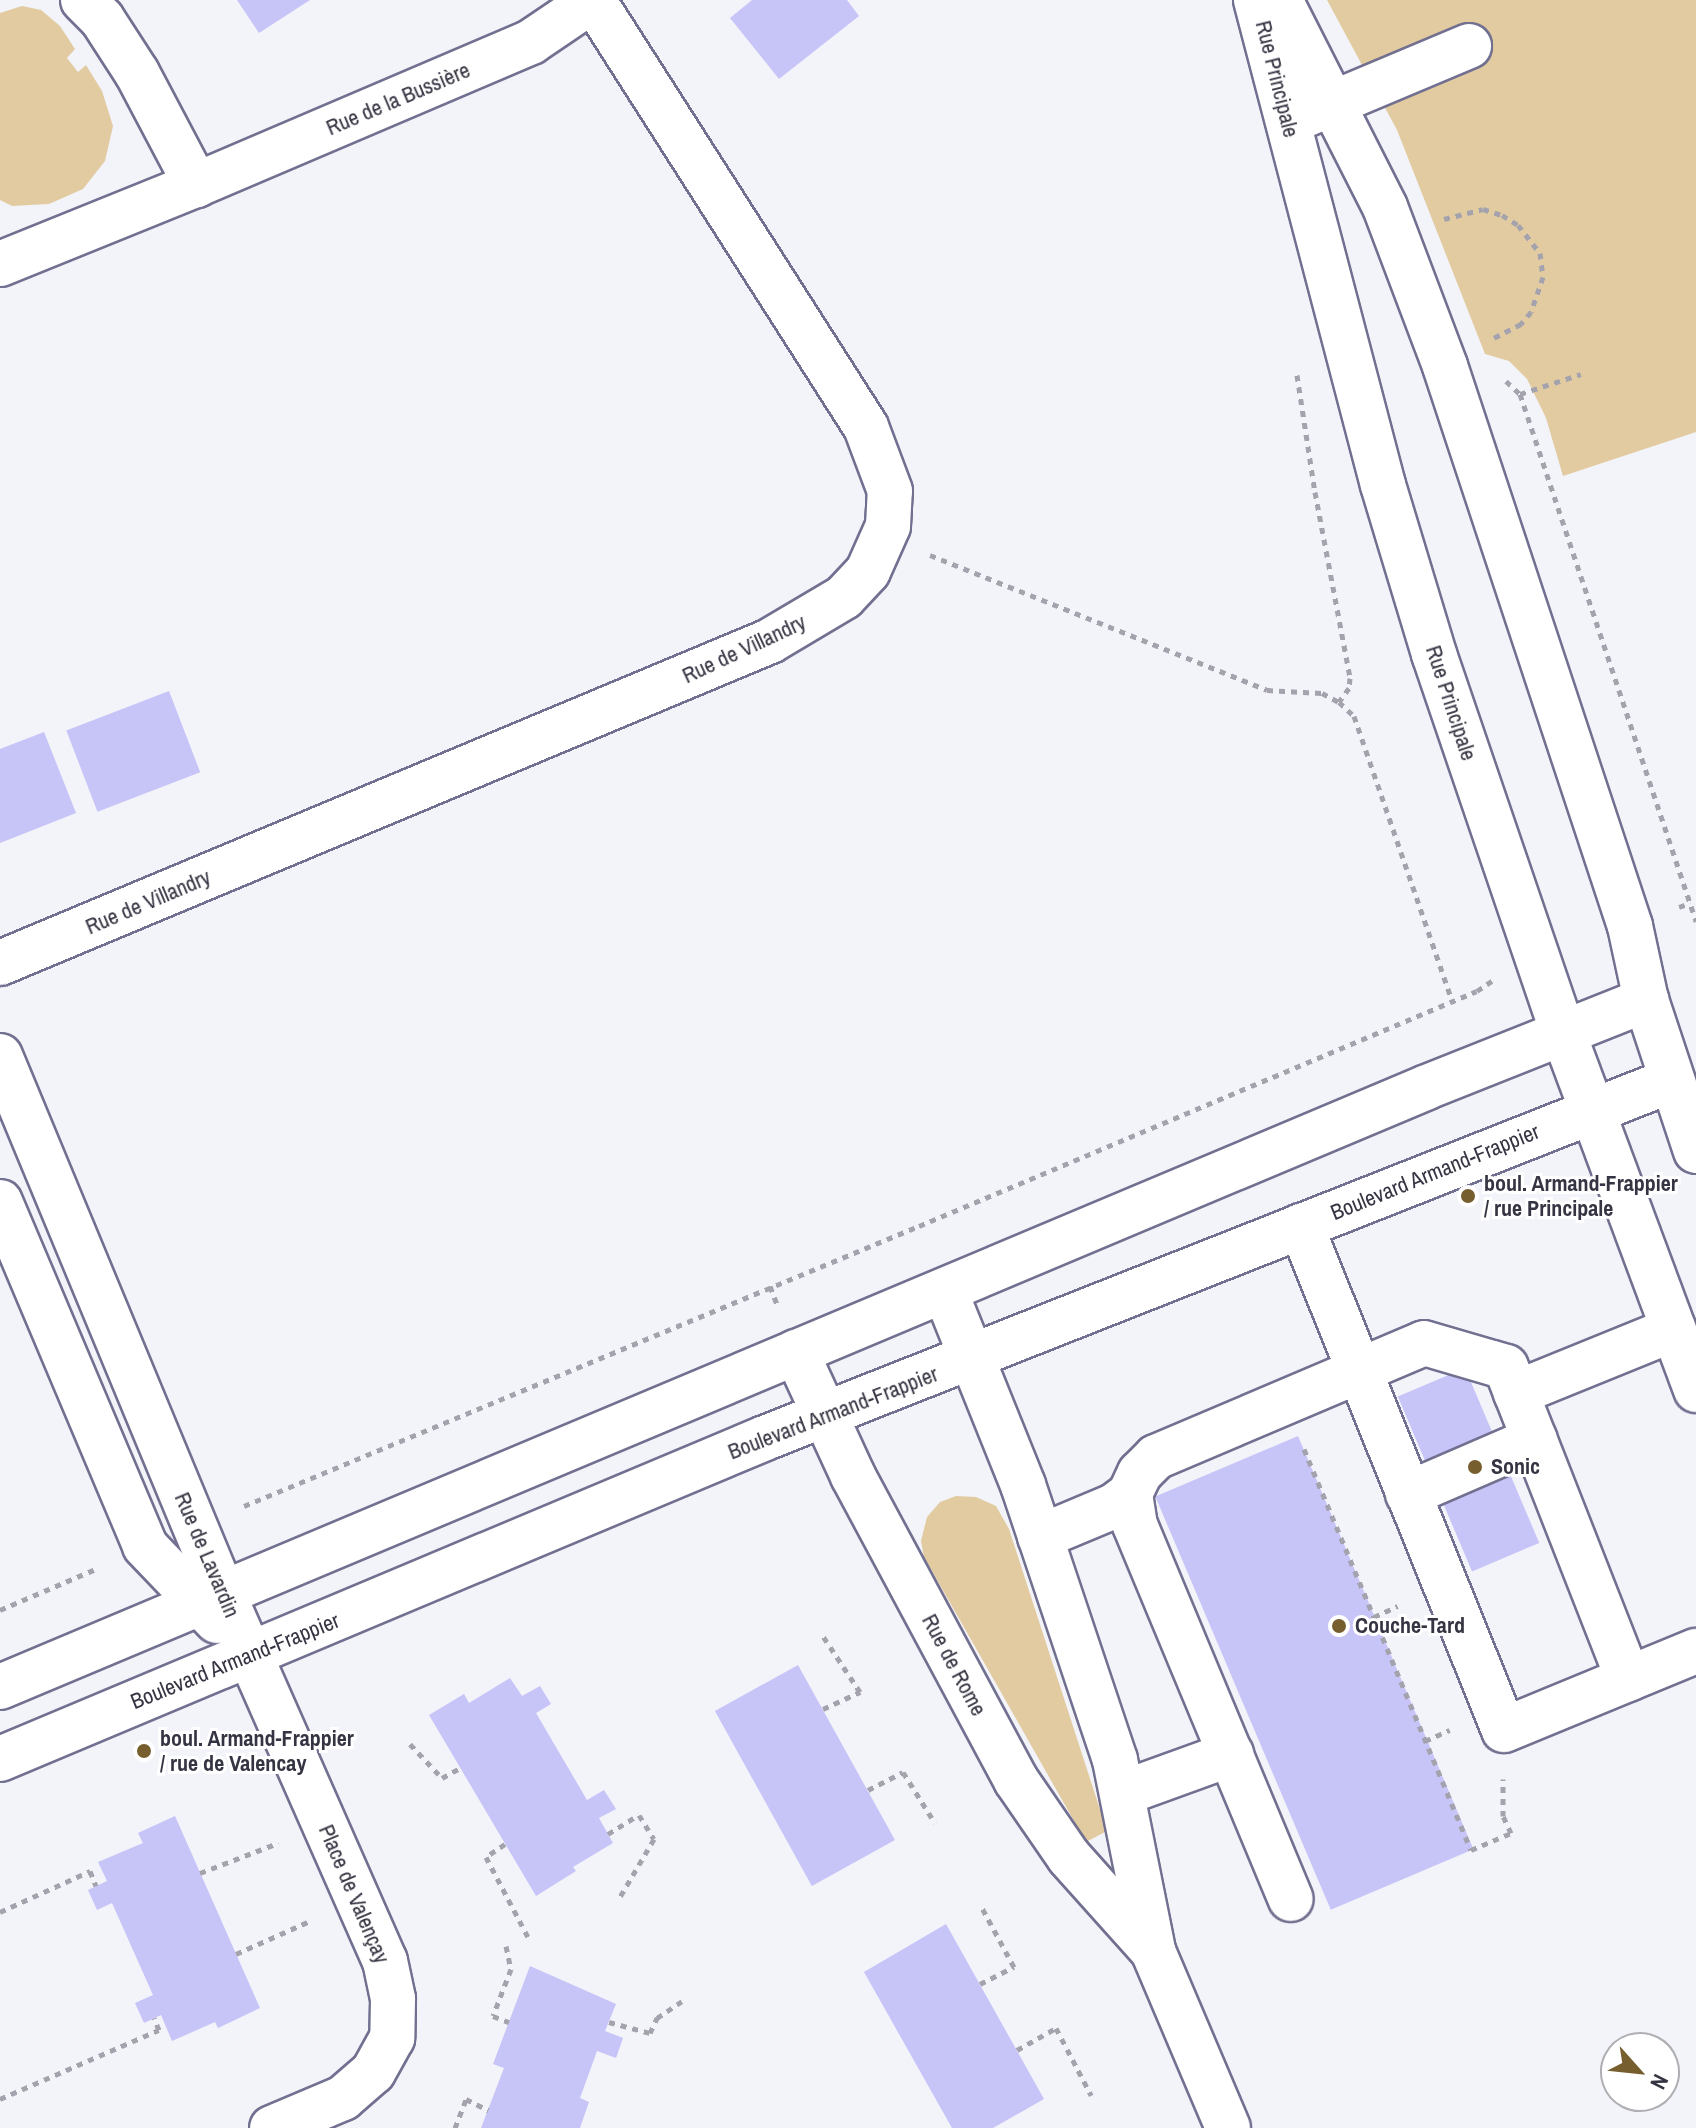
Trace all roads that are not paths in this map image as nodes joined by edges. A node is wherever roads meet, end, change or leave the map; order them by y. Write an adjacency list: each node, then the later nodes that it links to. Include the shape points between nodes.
1 (83, 0): 8 (street, via 137,73)
2 (593, 0): 8 (street, Rue de la Bussière, via 531,42); 10 (street, Rue de Villandry, via 866,427 890,491 888,526 868,571 844,597 770,641)
3 (1256, 0): 7 (street, Rue Principale)
4 (1280, 0): 6 (street, Rue Principale)
5 (1469, 46): 6 (street)
6 (1332, 102): 7 (street); 11 (street, Rue Principale, via 1385,207 1445,366 1630,926)
7 (1288, 123): 12 (street, Rue Principale, via 1383,485 1434,654)
8 (196, 185): 9 (street, Rue de la Bussière)
9 (0, 264)
10 (0, 963)
11 (1646, 1000): 12 (street); 14 (street, Rue Principale)
12 (1563, 1032): 15 (street, Rue Principale); 19 (street)
13 (0, 1056): 31 (street, Rue de Lavardin)
14 (1672, 1080): 15 (street, Boulevard Armand-Frappier); 16 (street, Rue Principale)
15 (1592, 1110): 18 (street, Boulevard Armand-Frappier); 20 (street, Rue Principale)
16 (1696, 1151)
17 (0, 1202): 31 (street, Rue de Lavardin, via 145,1546)
18 (1301, 1226): 22 (street, Boulevard Armand-Frappier); 23 (street)
19 (945, 1291): 21 (street); 22 (street, Rue de Rome)
20 (1674, 1329): 24 (street, Rue Principale); 25 (street)
21 (796, 1352): 26 (street, Rue de Rome); 31 (street)
22 (973, 1358): 26 (street, Boulevard Armand-Frappier); 30 (street, Rue de Rome)
23 (1359, 1370): 25 (street, via 1424,1343 1506,1367); 28 (street, via 1156,1457); 29 (street)
24 (1696, 1390)
25 (1516, 1393): 27 (street)
26 (826, 1415): 33 (street, Boulevard Armand-Frappier); 40 (street, Rue de Rome, via 853,1476 1021,1789 1069,1857)
27 (1535, 1439): 29 (street); 34 (street)
28 (1130, 1494): 30 (street); 36 (street, via 1135,1525)
29 (1408, 1494): 34 (street, via 1504,1730)
30 (1040, 1537): 38 (street, Rue de Rome)
31 (212, 1599): 33 (street, Rue de Lavardin); 35 (street)
32 (1696, 1651): 34 (street)
33 (251, 1656): 37 (street, Boulevard Armand-Frappier); 41 (street, Place de Valençay, via 385,1961 393,1999 392,2038 373,2072 343,2098)
34 (1628, 1679)
35 (0, 1687)
36 (1231, 1754): 38 (street); 39 (street)
37 (0, 1759)
38 (1123, 1793): 40 (street, Rue de Rome)
39 (1291, 1899)
40 (1153, 1951): 42 (street, Rue de Rome)
41 (272, 2128)
42 (1228, 2128)

